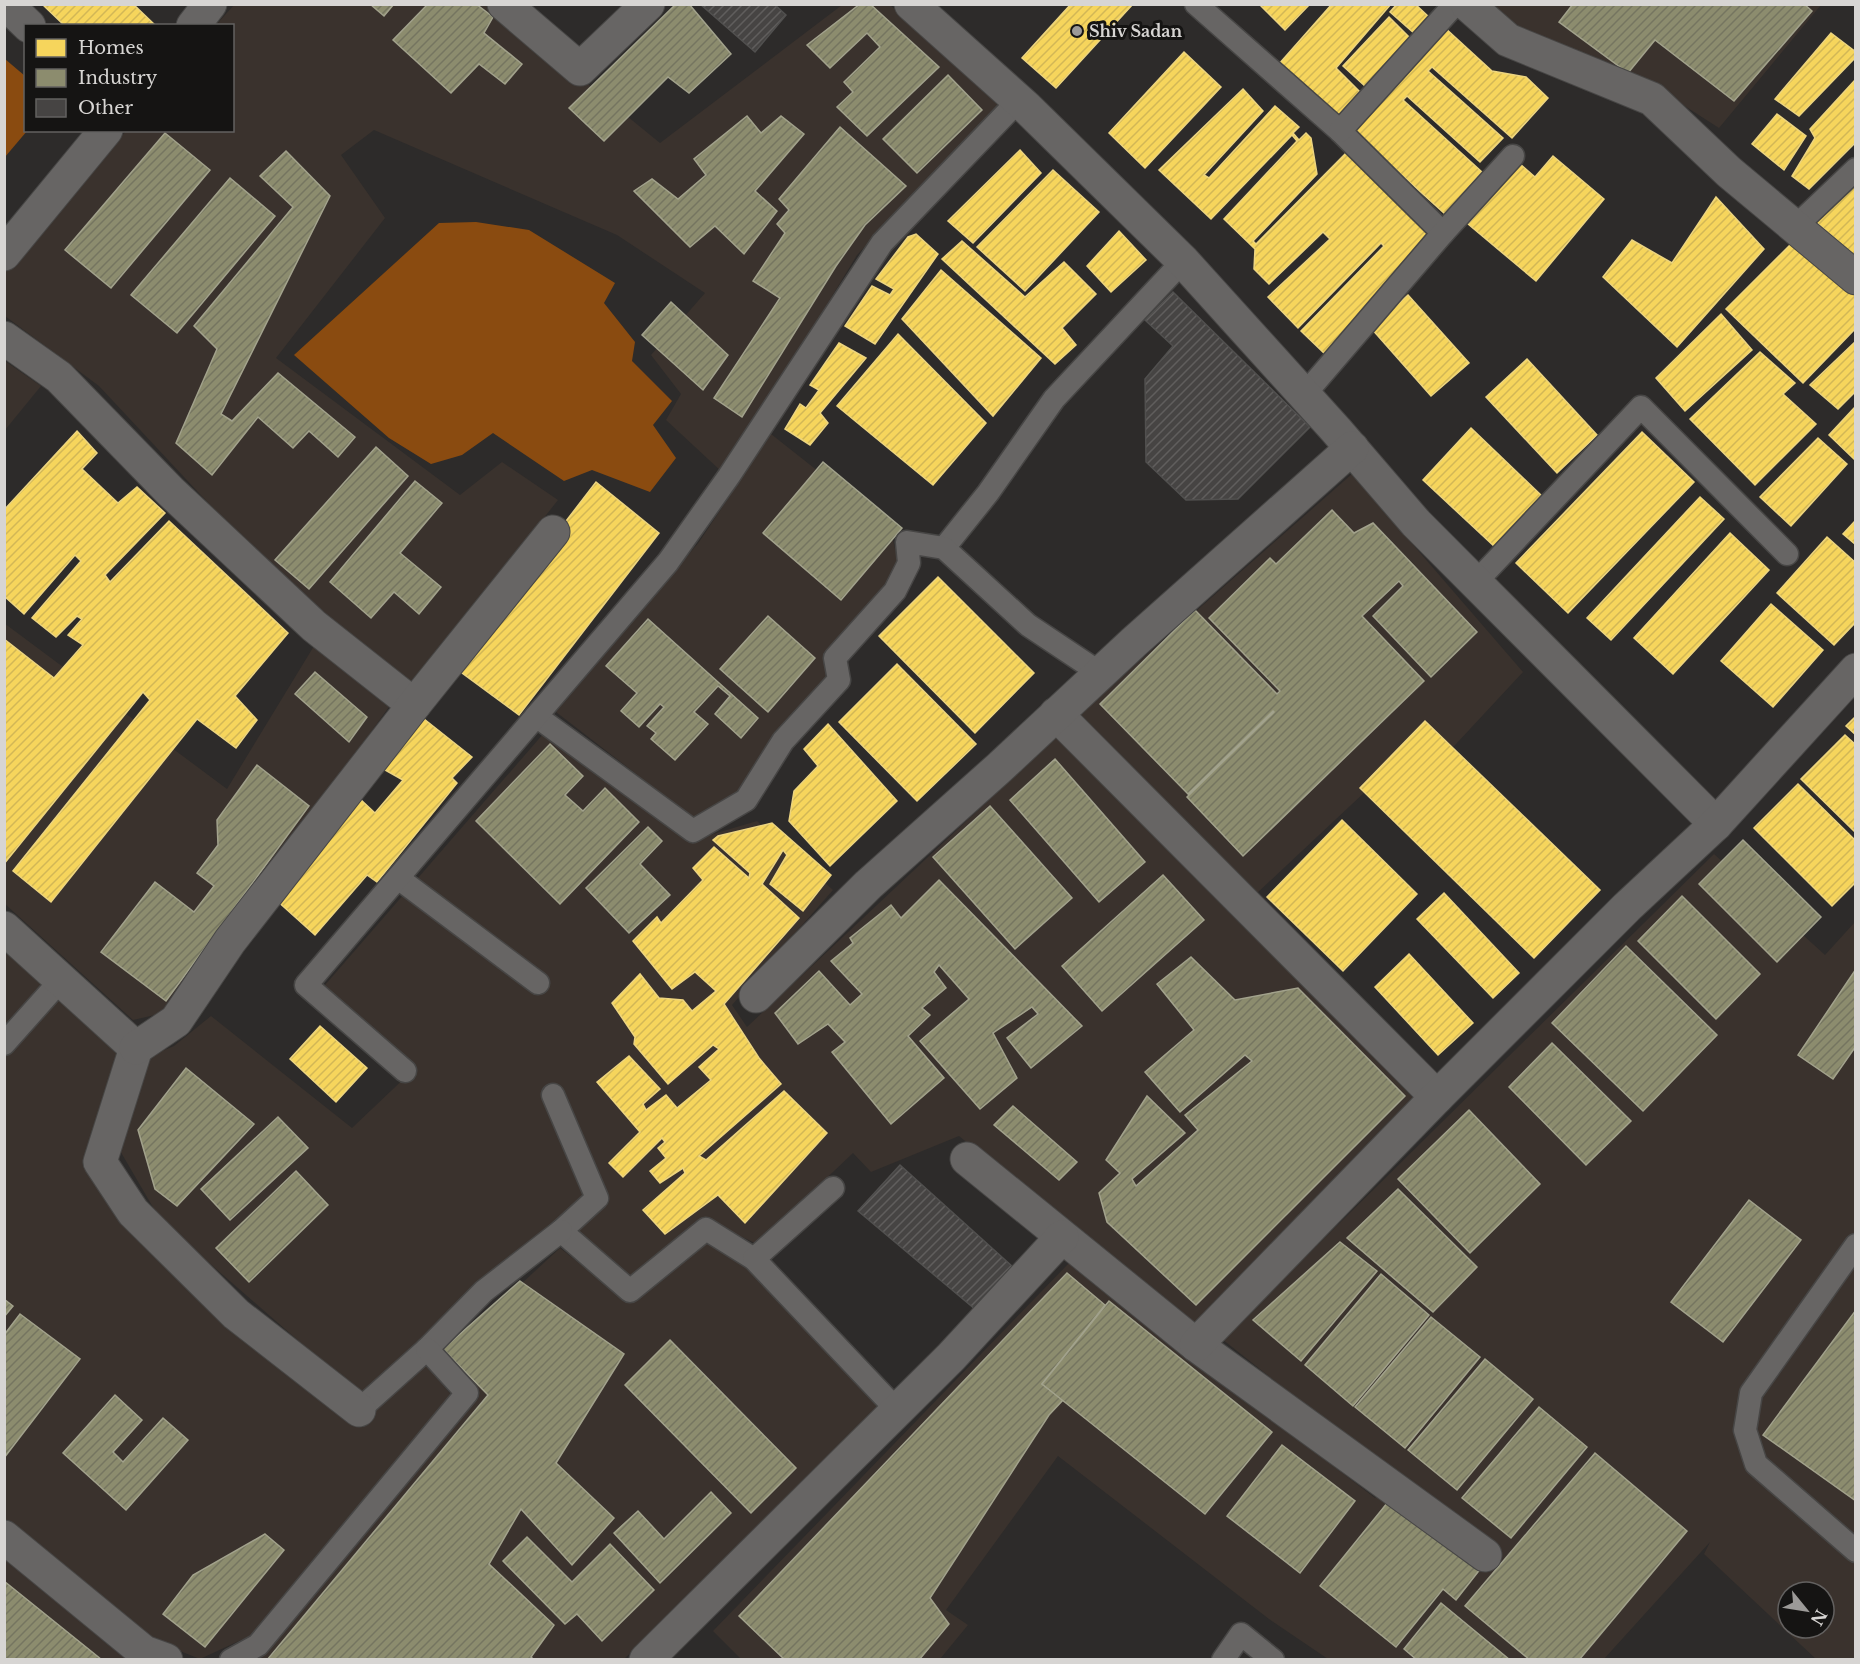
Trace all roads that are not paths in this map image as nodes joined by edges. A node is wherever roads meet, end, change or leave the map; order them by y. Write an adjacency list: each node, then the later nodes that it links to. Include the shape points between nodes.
1 (6, 4): 9 (street)
2 (210, 4): 10 (street)
3 (504, 4): 4 (street, via 580,69)
4 (648, 4)
5 (911, 4): 11 (street)
6 (1196, 4): 12 (lane)
7 (1455, 4): 12 (lane)
8 (1467, 4): 16 (street, via 1508,40 1652,99 1729,172)
9 (27, 24)
10 (195, 24)
11 (1019, 100): 19 (street); 32 (lane, via 882,243 668,562)
12 (1340, 131): 17 (lane)
13 (104, 132): 18 (street)
14 (1513, 156): 17 (lane)
15 (1856, 169): 16 (lane)
16 (1796, 226): 20 (street)
17 (1443, 233): 22 (lane)
18 (4, 254)
19 (1183, 261): 22 (street); 25 (lane, via 1054,399)
20 (1856, 278)
21 (4, 338): 30 (street, via 59,377 170,491 314,626)
22 (1304, 395): 23 (street)
23 (1352, 448): 27 (street, via 1416,523); 29 (street)
24 (553, 532): 30 (street)
25 (944, 548): 29 (lane, via 1028,625); 32 (lane, via 907,542 909,563 895,591 835,658 839,680 783,741 746,800 693,831)
26 (1787, 554): 27 (lane, via 1641,407)
27 (1475, 583): 33 (street)
28 (1856, 670): 33 (street)
29 (1100, 673): 31 (street)
30 (414, 705): 40 (street, via 230,941 176,1021)
31 (1056, 714): 38 (street, via 868,885); 43 (street)
32 (536, 716): 34 (lane)
33 (1716, 824): 43 (street)
34 (398, 878): 37 (lane); 41 (lane, via 306,985)
35 (4, 928): 36 (street)
36 (61, 980): 39 (lane); 40 (street)
37 (538, 983)
38 (756, 996)
39 (4, 1044)
40 (136, 1048): 52 (street, via 100,1162 133,1212 236,1314)
41 (405, 1071)
42 (553, 1095): 46 (lane, via 597,1198)
43 (1437, 1097): 50 (street)
44 (967, 1159): 47 (street)
45 (833, 1188): 49 (lane)
46 (561, 1231): 49 (lane, via 630,1291 706,1228); 51 (lane, via 484,1291)
47 (1062, 1237): 50 (street); 53 (street)
48 (1856, 1245): 55 (lane, via 1751,1393 1745,1430 1756,1464)
49 (754, 1259): 53 (lane)
50 (1196, 1345): 56 (street)
51 (427, 1349): 52 (lane); 58 (lane, via 467,1393 258,1645)
52 (359, 1410)
53 (897, 1410): 59 (street)
54 (4, 1537): 57 (street, via 144,1652)
55 (1856, 1551)
56 (1485, 1555)
57 (166, 1659)
58 (231, 1659)
59 (646, 1659)
60 (1223, 1659): 61 (lane, via 1240,1634)
61 (1273, 1659)

